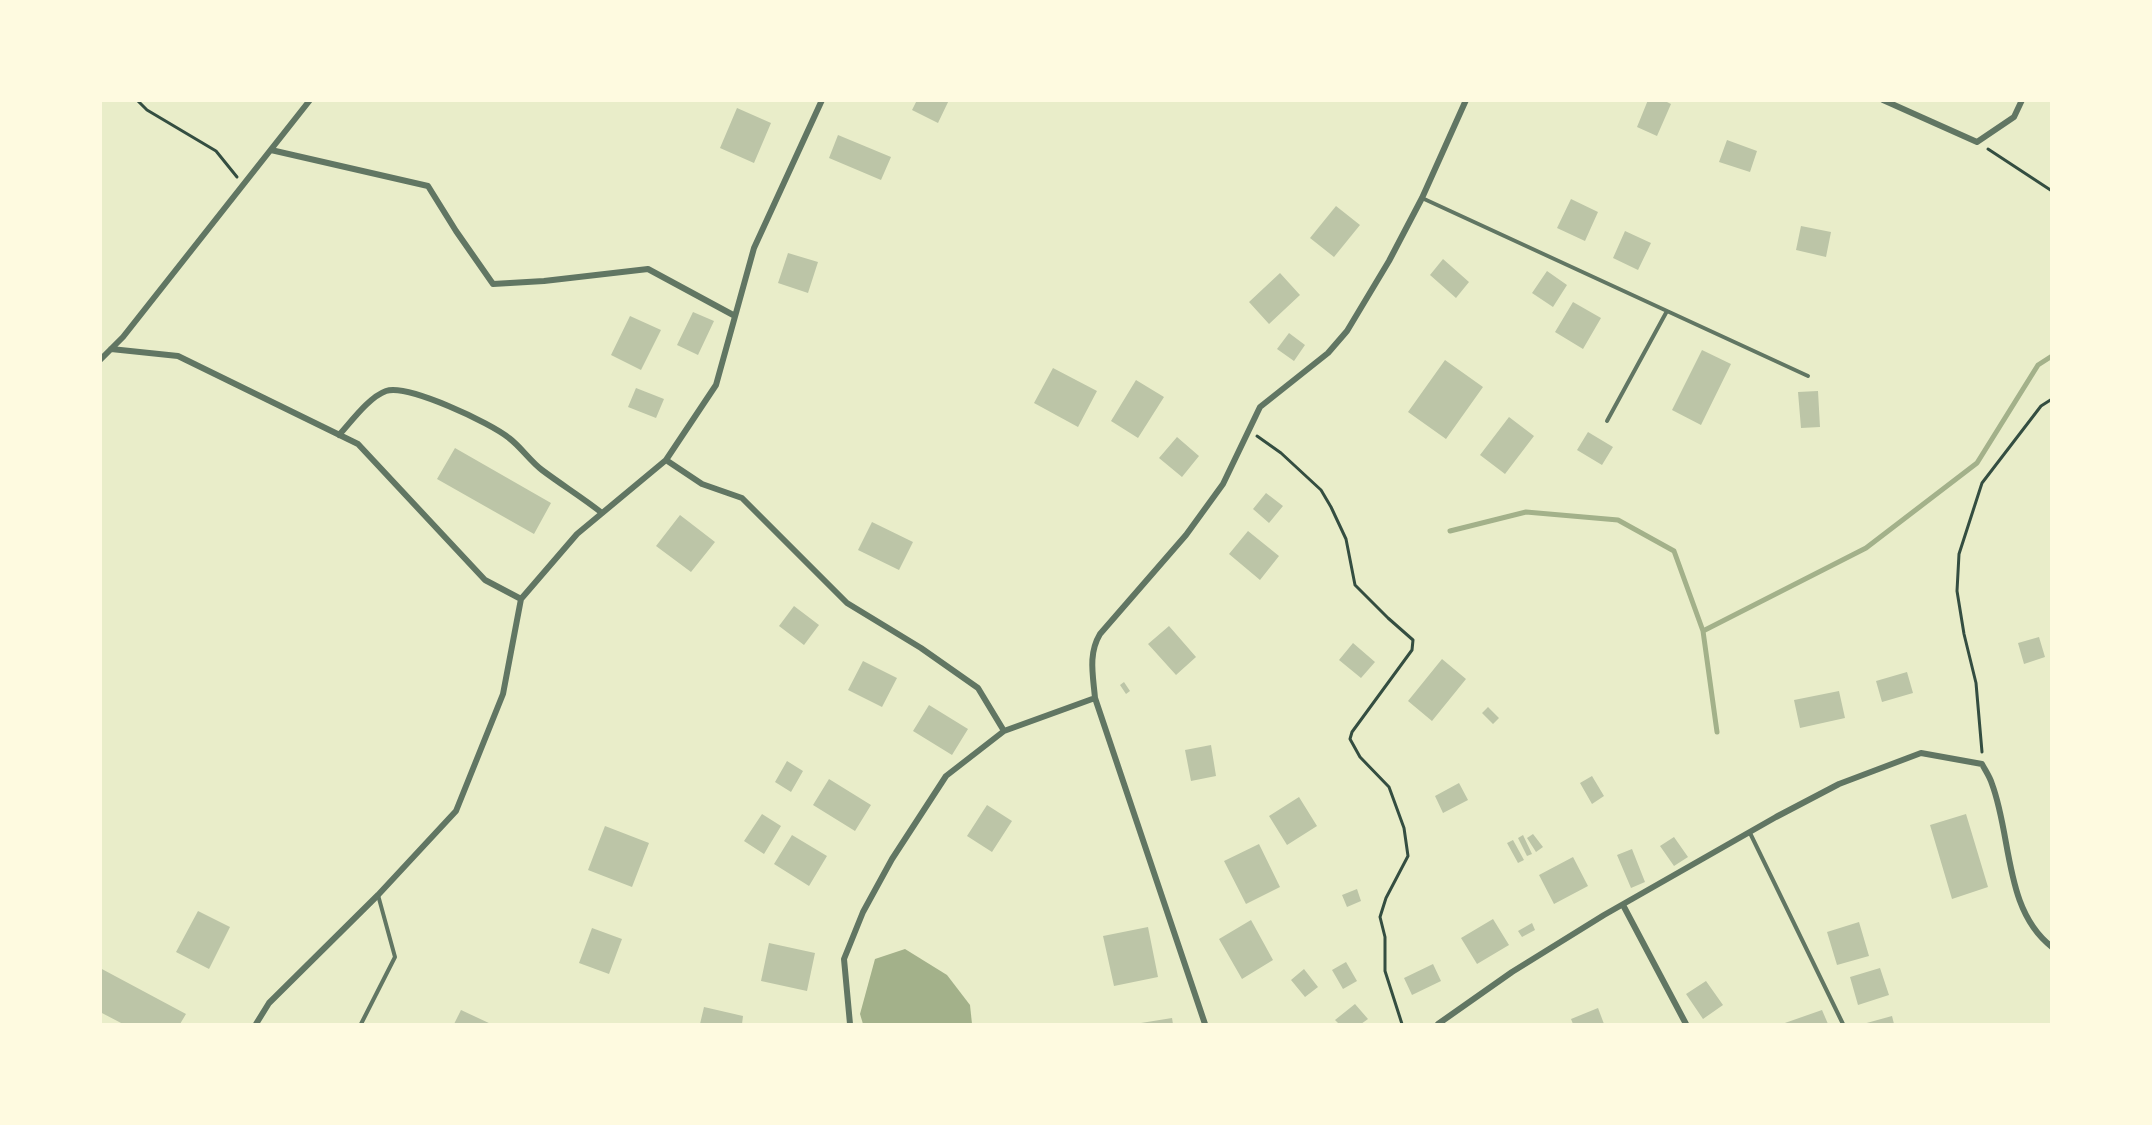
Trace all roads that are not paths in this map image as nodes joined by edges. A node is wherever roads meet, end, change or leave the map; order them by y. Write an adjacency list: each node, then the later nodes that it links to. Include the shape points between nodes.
1 (310, 100): 6 (street)
2 (822, 100): 9 (street, via 754,248)
3 (1466, 100): 7 (street)
4 (1883, 100): 5 (street, via 1977,142 2014,117)
5 (2022, 100)
6 (271, 150): 9 (street, via 428,186 493,284 648,269); 10 (street)
7 (1422, 198): 8 (lane); 18 (street, via 1347,331 1328,354 1260,407 1223,483 1186,535 1100,634 1091,658)
8 (1667, 311): 12 (lane); 13 (lane)
9 (735, 316): 15 (street, via 716,385)
10 (111, 349): 11 (street); 14 (street, via 178,356)
11 (100, 360)
12 (1808, 376)
13 (1607, 421)
14 (339, 435): 16 (street, via 368,403 387,391 411,392 452,407 508,437 541,469); 17 (street, via 358,444 485,580)
15 (666, 460): 16 (street); 19 (street, via 702,484 742,498 847,603 978,688)
16 (602, 513): 17 (street, via 577,534)
17 (521, 599): 21 (street, via 504,694 456,811)
18 (1095, 698): 19 (street); 27 (street)
19 (1004, 730): 26 (street, via 946,776 863,912 844,959)
20 (1750, 832): 22 (street); 23 (street, via 1839,784 1921,753 1982,764 1993,785 2019,902 2040,938); 30 (lane)
21 (378, 895): 24 (street, via 269,1003); 25 (lane, via 395,957)
22 (1623, 905): 28 (street, via 1512,972); 29 (street)
23 (2052, 947)
24 (256, 1024)
25 (361, 1024)
26 (850, 1024)
27 (1205, 1024)
28 (1438, 1024)
29 (1686, 1024)
30 (1843, 1024)

